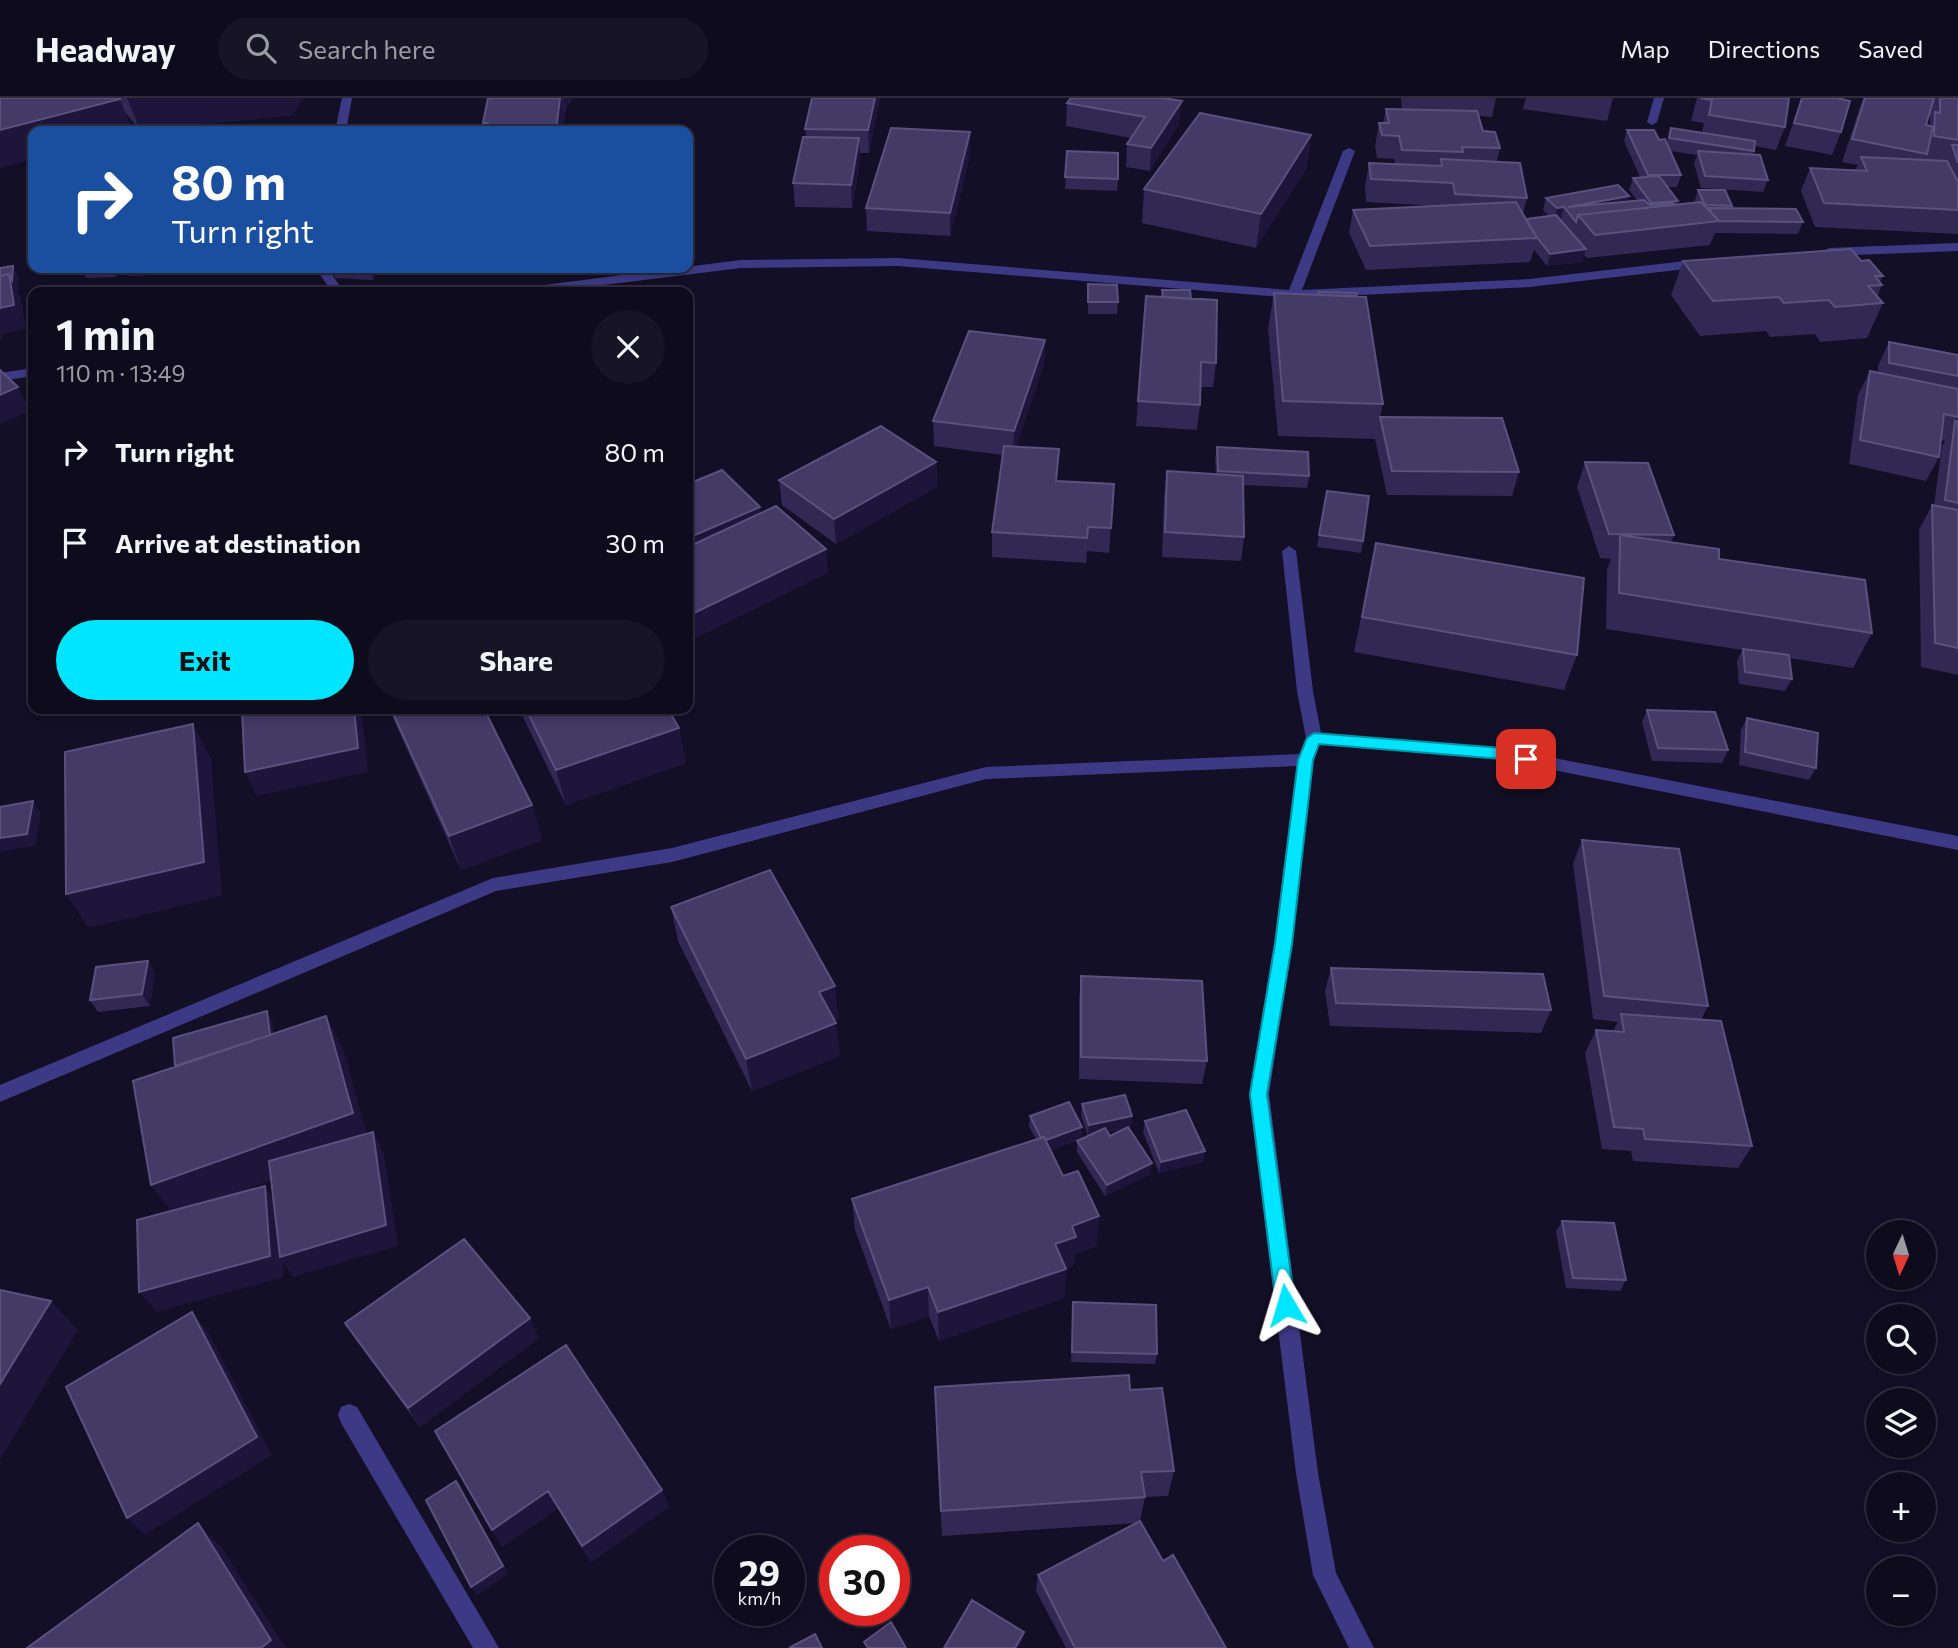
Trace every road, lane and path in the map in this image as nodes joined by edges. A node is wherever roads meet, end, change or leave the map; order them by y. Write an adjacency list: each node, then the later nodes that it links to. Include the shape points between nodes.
1 (347, 98): 4 (street)
2 (1659, 98): 3 (street)
3 (1653, 122)
4 (341, 126)
5 (1349, 151): 12 (street)
6 (1958, 247): 7 (street)
7 (1812, 253)
8 (1719, 261): 12 (street, via 1529,283)
9 (693, 270): 12 (street, via 741,264 898,262)
10 (670, 273): 11 (street)
11 (559, 287)
12 (1294, 294)
13 (28, 373): 14 (street)
14 (0, 377)
15 (1289, 551): 16 (street)
16 (1314, 738): 17 (street); 18 (street, via 1502,754)
17 (1306, 760): 19 (street, via 986,773 672,855 493,885); 22 (street, via 1259,1094 1307,1473 1325,1575)
18 (1958, 843)
19 (0, 1094)
20 (349, 1415): 21 (street)
21 (487, 1648)
22 (1362, 1648)

